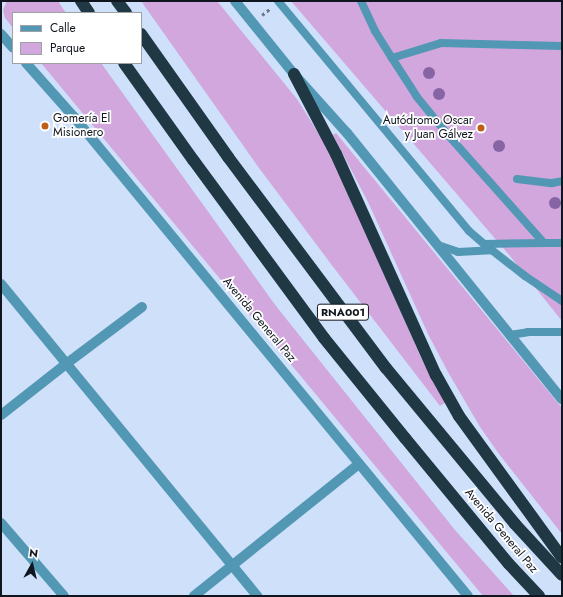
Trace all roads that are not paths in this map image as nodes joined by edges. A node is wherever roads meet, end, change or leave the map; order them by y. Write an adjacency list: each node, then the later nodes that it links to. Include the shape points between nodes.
1 (81, 1): 6 (highway)
2 (117, 1): 7 (highway)
3 (235, 1): 15 (street)
4 (278, 1): 19 (lane, via 469,231)
5 (361, 1): 12 (lane, via 375,31)
6 (88, 12)
7 (125, 12)
8 (1, 34): 11 (street)
9 (142, 35): 35 (highway, Avenida General Paz / RNA001, via 228,157 386,368 510,518)
10 (562, 46): 12 (lane, via 441,43)
11 (12, 47)
12 (392, 58): 20 (lane, via 448,136)
13 (27, 64): 31 (street, Avenida General Paz, via 79,123)
14 (125, 64): 40 (highway, Avenida General Paz / RNA001, via 324,338 509,564)
15 (294, 74): 21 (street, via 347,133); 33 (highway, via 336,154 436,376 459,416)
16 (516, 179): 17 (lane, via 552,183)
17 (562, 181)
18 (562, 243): 20 (lane)
19 (484, 244): 20 (lane); 22 (lane)
20 (544, 244)
21 (438, 246): 22 (lane, via 458,252); 27 (street)
22 (491, 250): 24 (lane)
23 (1, 284): 28 (street)
24 (562, 301)
25 (142, 307): 28 (street)
26 (562, 332): 27 (lane)
27 (510, 335): 29 (street)
28 (66, 364): 30 (street); 34 (street)
29 (562, 399)
30 (1, 415)
31 (359, 464): 34 (street); 39 (street, Avenida General Paz)
32 (1, 523): 36 (street)
33 (562, 558)
34 (233, 566): 37 (street); 38 (street)
35 (562, 575)
36 (64, 596)
37 (194, 596)
38 (257, 596)
39 (468, 596)
40 (539, 596)

